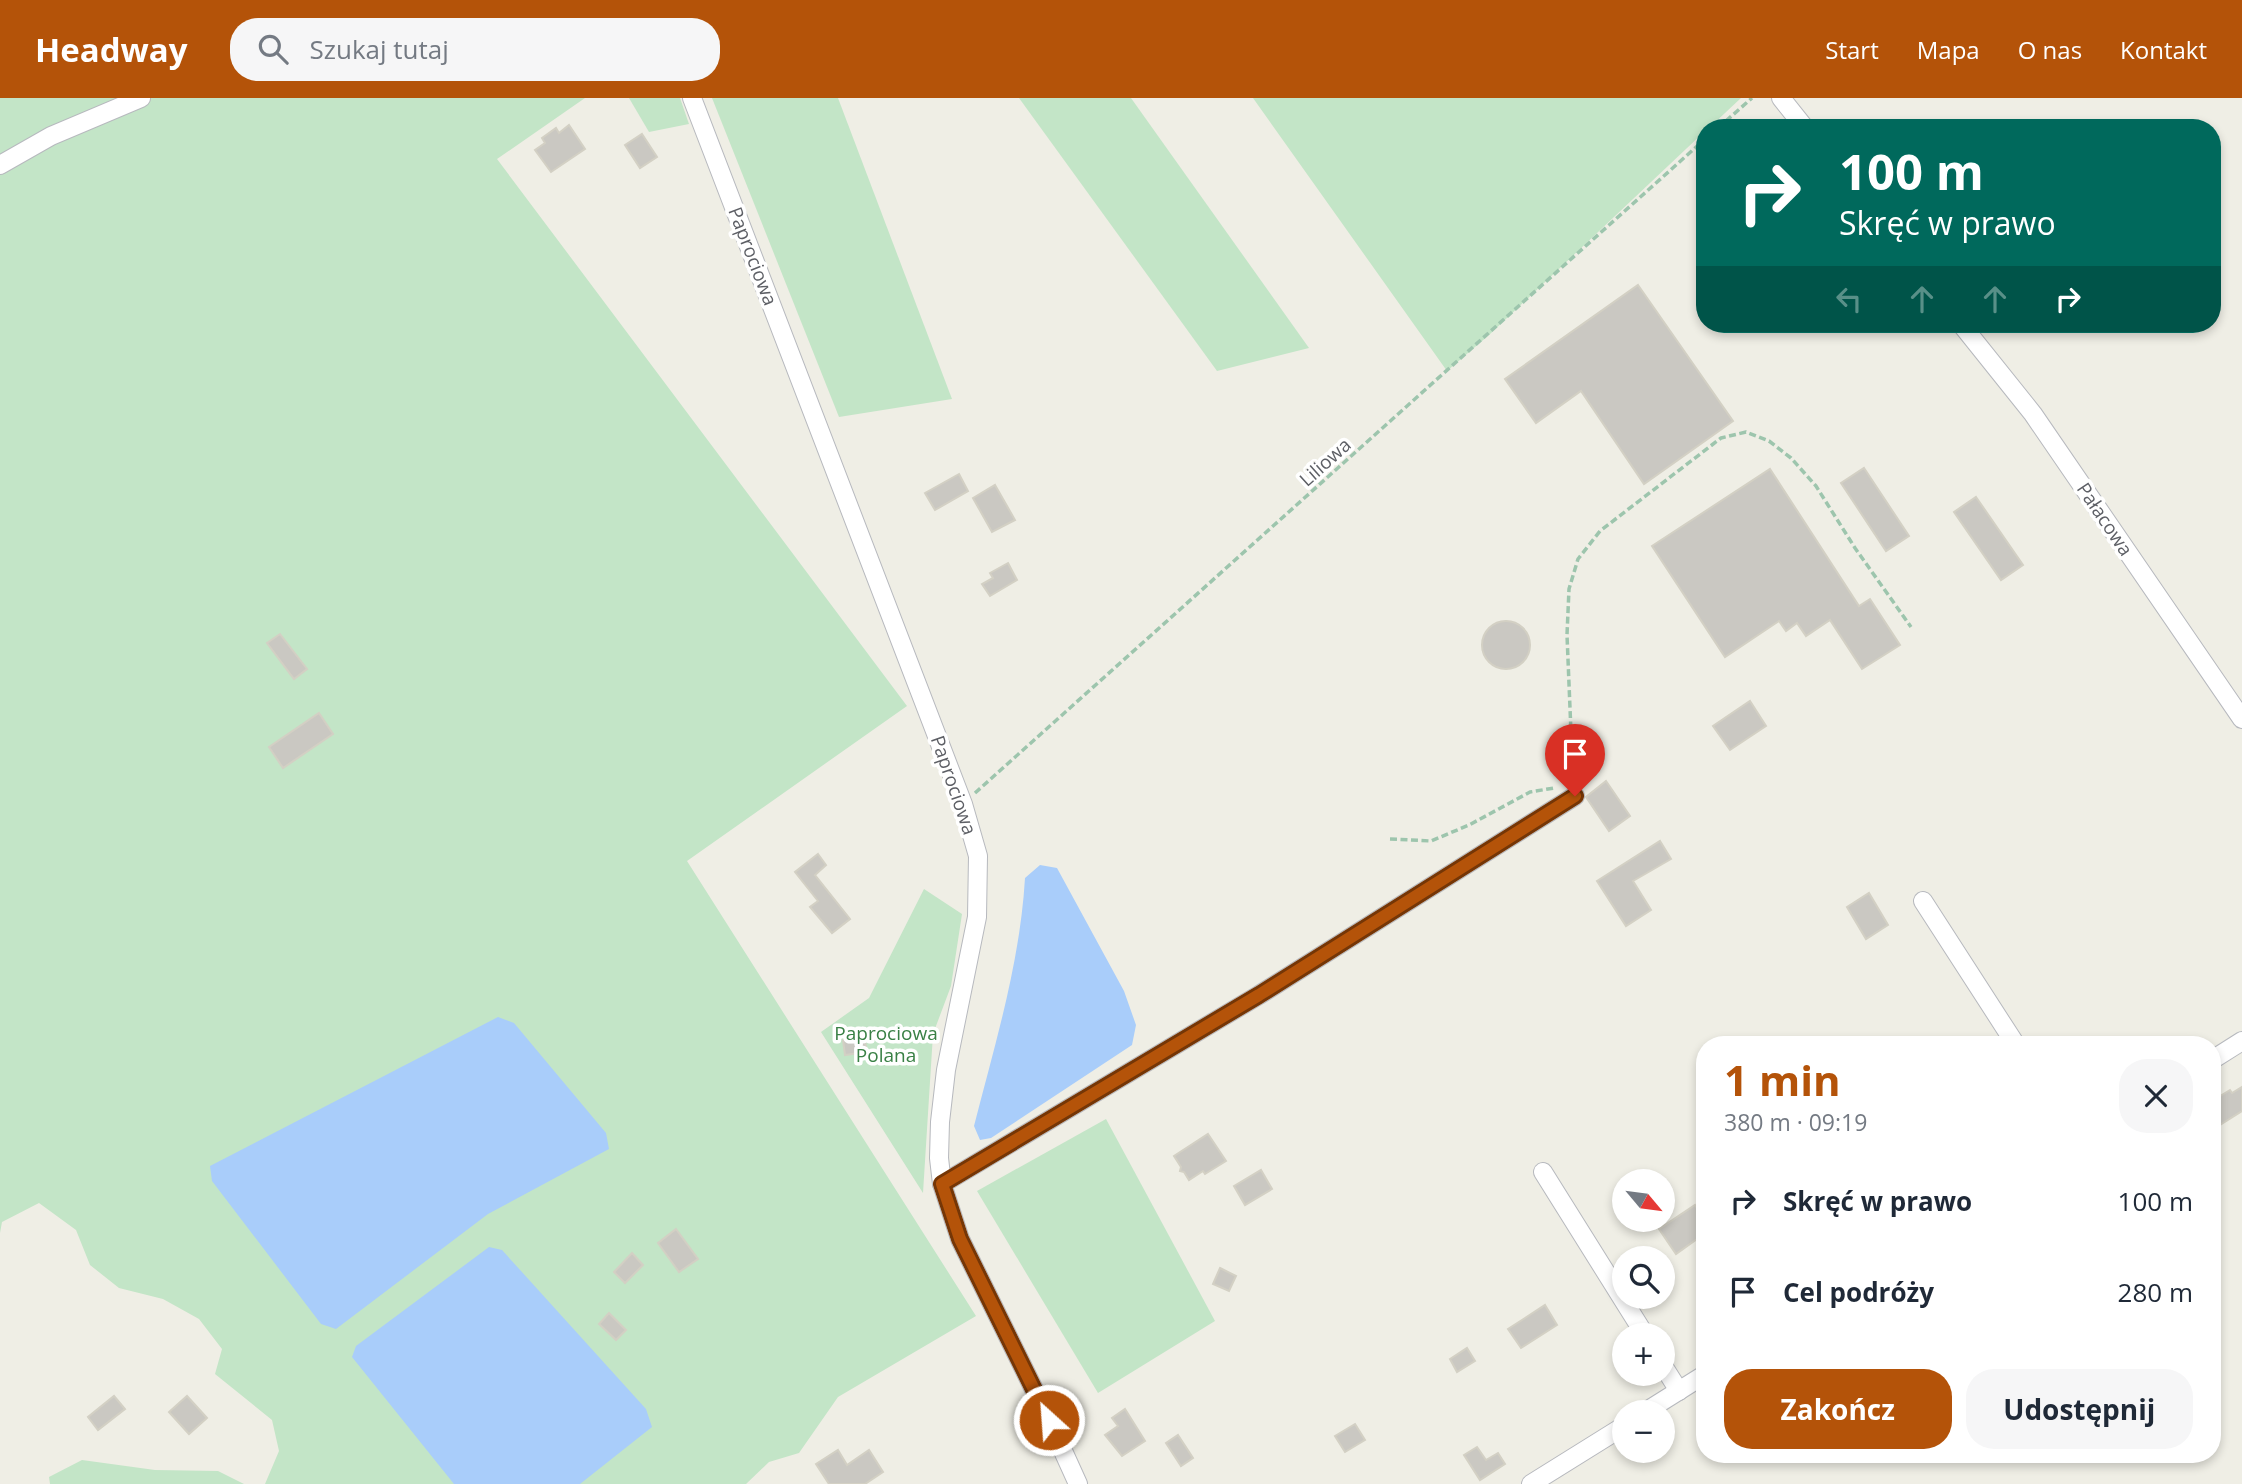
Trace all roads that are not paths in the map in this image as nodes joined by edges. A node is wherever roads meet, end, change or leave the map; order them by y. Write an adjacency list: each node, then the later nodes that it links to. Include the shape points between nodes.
1 (141, 98): 5 (street, via 51,136)
2 (692, 98): 14 (street, Paprociowa, via 964,804 978,856 977,917 944,1083 939,1134)
3 (1782, 98): 4 (street)
4 (1798, 119)
5 (0, 165)
6 (1968, 333): 7 (street, Pałacowa, via 2033,414)
7 (2242, 719)
8 (1575, 796): 14 (street, via 1259,995)
9 (1923, 901): 10 (street)
10 (2010, 1036)
11 (2242, 1041): 12 (street)
12 (2221, 1054)
13 (1543, 1172): 15 (street)
14 (942, 1184): 21 (street, Paprociowa, via 960,1239)
15 (1637, 1323)
16 (1696, 1380): 18 (street)
17 (1675, 1385): 18 (street)
18 (1679, 1391): 19 (street)
19 (1664, 1400)
20 (1612, 1433): 22 (street)
21 (1078, 1484)
22 (1531, 1484)

